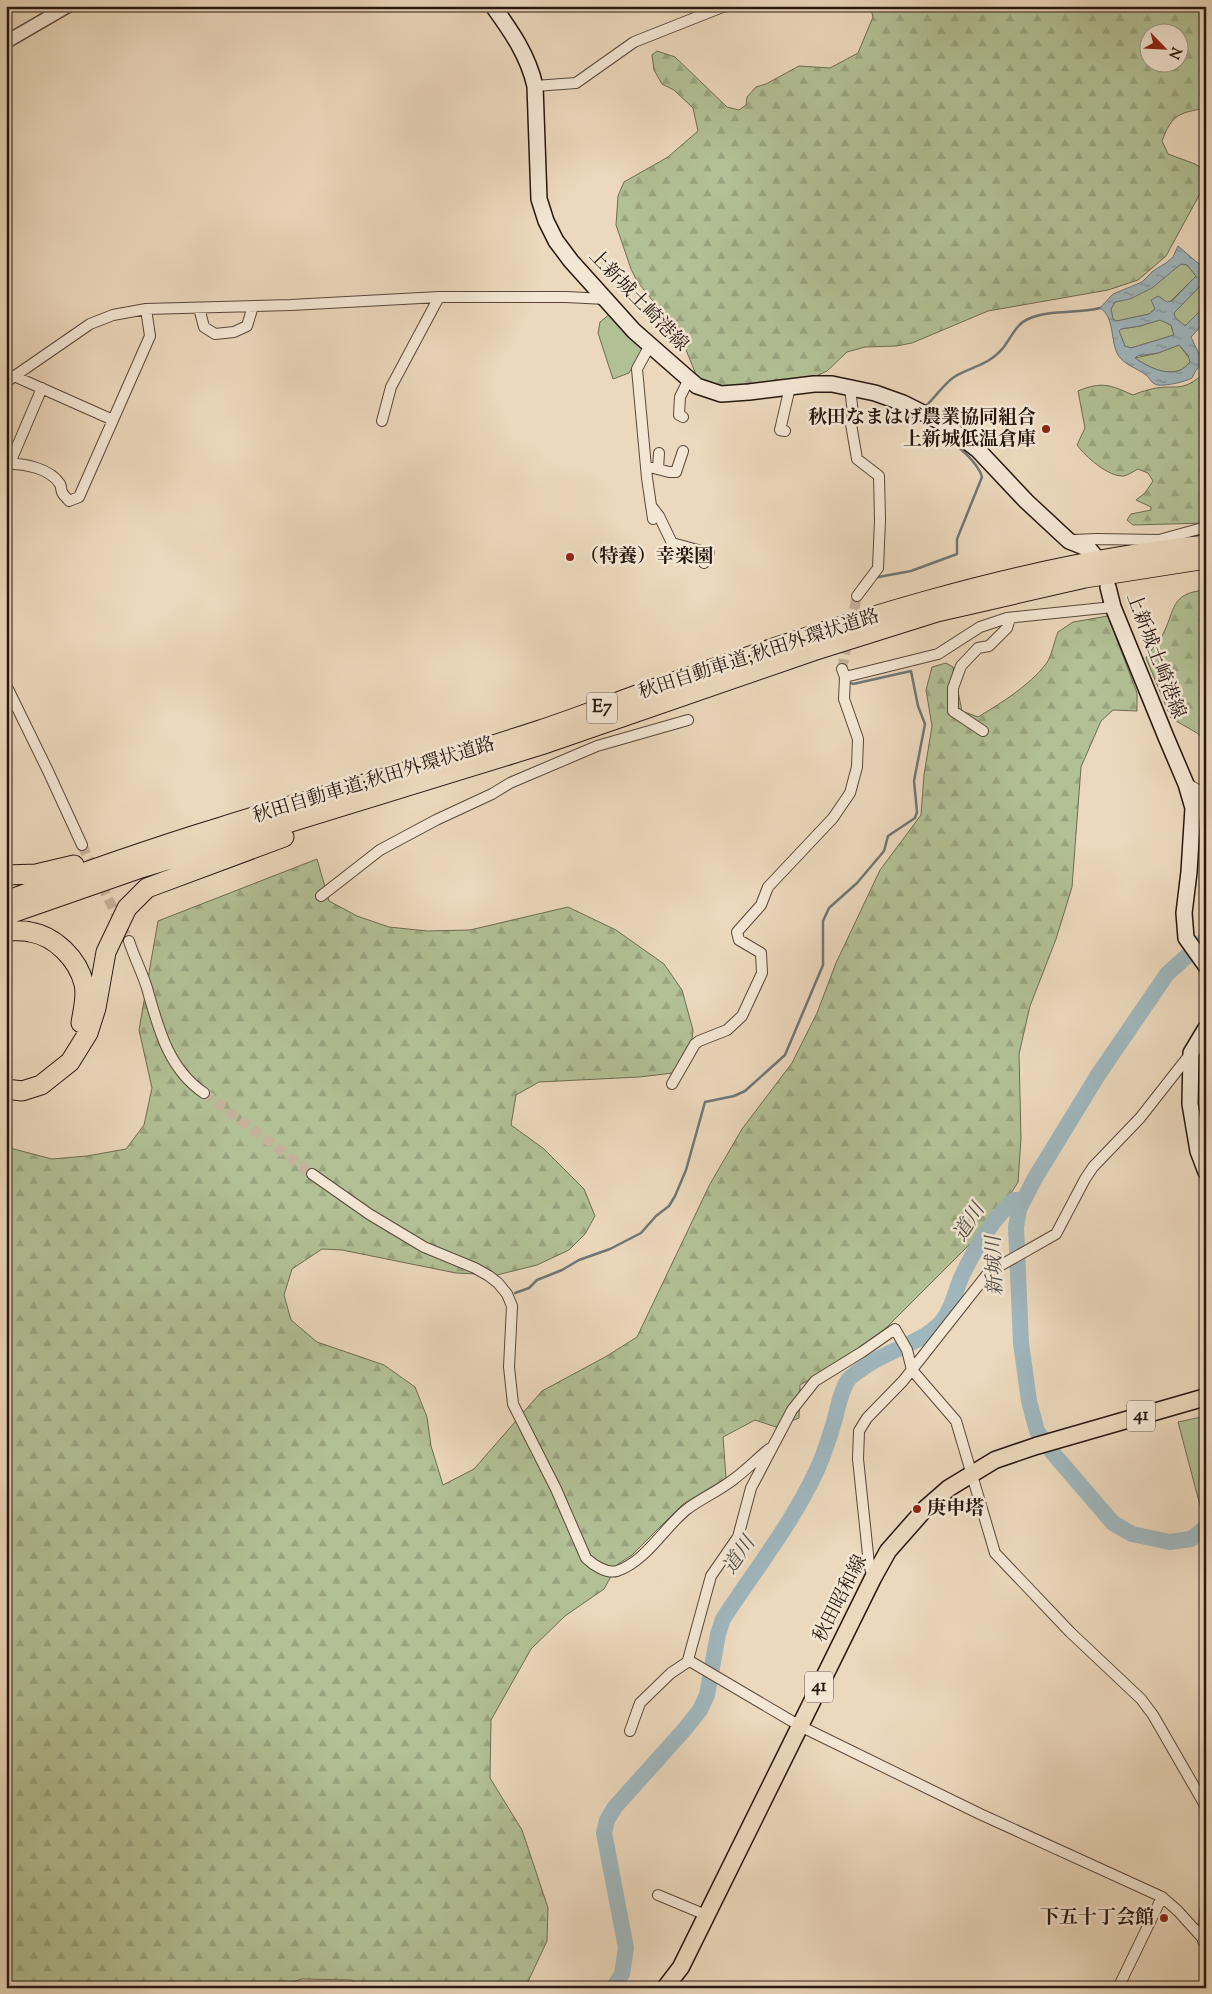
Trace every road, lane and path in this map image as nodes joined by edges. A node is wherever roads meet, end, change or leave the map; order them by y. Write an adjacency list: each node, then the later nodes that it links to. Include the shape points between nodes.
1 (68, 6): 4 (street)
2 (493, 6): 5 (main road, 上新城土崎港線, via 520,45)
3 (725, 6): 5 (street, via 634,42 576,83)
4 (6, 42)
5 (535, 86): 7 (main road, 上新城土崎港線, via 539,199 546,221 571,261)
6 (439, 297): 7 (street); 8 (street); 19 (street, via 391,387)
7 (606, 299): 11 (main road, 上新城土崎港線)
8 (253, 306): 9 (street); 9 (street, via 248,326 234,332 215,334 204,327)
9 (199, 308): 10 (street)
10 (146, 309): 12 (street, via 113,315 90,324); 18 (street, via 150,336)
11 (650, 345): 13 (main road, 上新城土崎港線); 24 (street, via 636,369)
12 (10, 379): 16 (street)
13 (689, 379): 14 (main road, 上新城土崎港線, via 720,394); 17 (street, via 680,397 679,415)
14 (790, 387): 15 (main road, 上新城土崎港線, via 814,384); 20 (street, via 780,430)
15 (850, 387): 29 (main road, 上新城土崎港線, via 903,403 943,423 978,450); 35 (street, via 856,460 879,476 878,568)
16 (42, 388): 18 (street); 23 (street)
17 (683, 417)
18 (113, 420): 23 (street, via 79,497 69,501 61,485 41,470)
19 (382, 421)
20 (785, 431)
21 (683, 451): 25 (street, via 676,472)
22 (659, 454): 25 (street)
23 (8, 464)
24 (646, 466): 25 (street); 26 (street)
25 (658, 469)
26 (651, 506): 27 (street); 33 (street, via 672,543 709,553)
27 (654, 519)
28 (1206, 527): 29 (street, via 1159,540)
29 (1069, 541): 31 (main road, 上新城土崎港線, via 1089,549)
30 (1206, 545): 45 (highway, 秋田自動車道;秋田外環状道路 / E7, via 1077,564 950,594 806,638 541,730)
31 (1094, 556)
32 (1206, 559): 41 (highway, 秋田自動車道;秋田外環状道路 / E7, via 1085,578 937,612)
33 (704, 563)
34 (1108, 587): 36 (main road, 上新城土崎港線)
35 (857, 596)
36 (1113, 607): 37 (street); 42 (main road, 上新城土崎港線)
37 (1010, 618): 40 (street, via 1007,628 989,646 978,648 961,666 953,688 953,711); 57 (street, via 980,627 938,654 843,673 844,699 858,739 857,767 850,793 833,818 768,887 761,905 737,932 739,940 761,953 762,973 742,1016 727,1030 699,1040)
38 (6, 686): 46 (street)
39 (688, 720): 48 (street, via 597,746 510,783 380,850)
40 (983, 731)
41 (460, 771): 50 (highway, 秋田自動車道;秋田外環状道路 / E7, via 138,869); 58 (highway, via 147,888 127,908 106,952 88,1033 70,1062 41,1085 22,1091)
42 (1186, 784): 43 (street); 44 (street); 53 (main road, 上新城土崎港線, via 1193,808 1184,913 1186,938)
43 (1206, 794)
44 (1206, 812)
45 (222, 826): 47 (highway, via 44,872); 49 (highway, 秋田自動車道;秋田外環状道路 / E7)
46 (82, 845)
47 (6, 875)
48 (321, 896)
49 (6, 900)
50 (6, 915)
51 (6, 930): 56 (highway, via 31,932 57,943 74,961 84,984 84,1003 81,1024 68,1048 49,1069 28,1078)
52 (129, 941): 59 (street, via 167,1048 178,1069)
53 (1206, 966)
54 (1206, 1028): 55 (main road)
55 (1191, 1052): 60 (main road, via 1190,1104 1198,1152); 62 (street, via 1140,1118 1085,1179 1056,1234 989,1272)
56 (6, 1078)
57 (672, 1084)
58 (6, 1089)
59 (204, 1093)
60 (1206, 1172)
61 (312, 1174): 64 (street, via 424,1247 490,1276 507,1294 512,1306 509,1367 513,1404 591,1563 609,1571 630,1564 685,1510 735,1479)
62 (912, 1370): 64 (street, via 907,1350 895,1329 815,1381 792,1410); 65 (street, via 956,1421); 66 (street, via 866,1418 859,1431 858,1459)
63 (1206, 1397): 65 (main road, 秋田昭和線 / 41, via 1036,1446 995,1460)
64 (773, 1445): 67 (street, via 752,1488 738,1537 711,1576)
65 (971, 1474): 66 (main road, 秋田昭和線 / 41, via 925,1509 888,1551); 70 (street, via 995,1553 1070,1632 1141,1699)
66 (872, 1578): 68 (main road, 秋田昭和線 / 41)
67 (689, 1661): 68 (street); 69 (street, via 671,1673 640,1703)
68 (800, 1726): 72 (street, via 980,1814); 74 (main road, 秋田昭和線 / 41)
69 (630, 1731)
70 (1206, 1807)
71 (658, 1895): 74 (street)
72 (1162, 1897): 75 (street); 77 (street)
73 (1206, 1903): 75 (street)
74 (706, 1915): 76 (main road, 秋田昭和線 / 41, via 680,1967)
75 (1204, 1941)
76 (665, 1988)
77 (1118, 1988)

